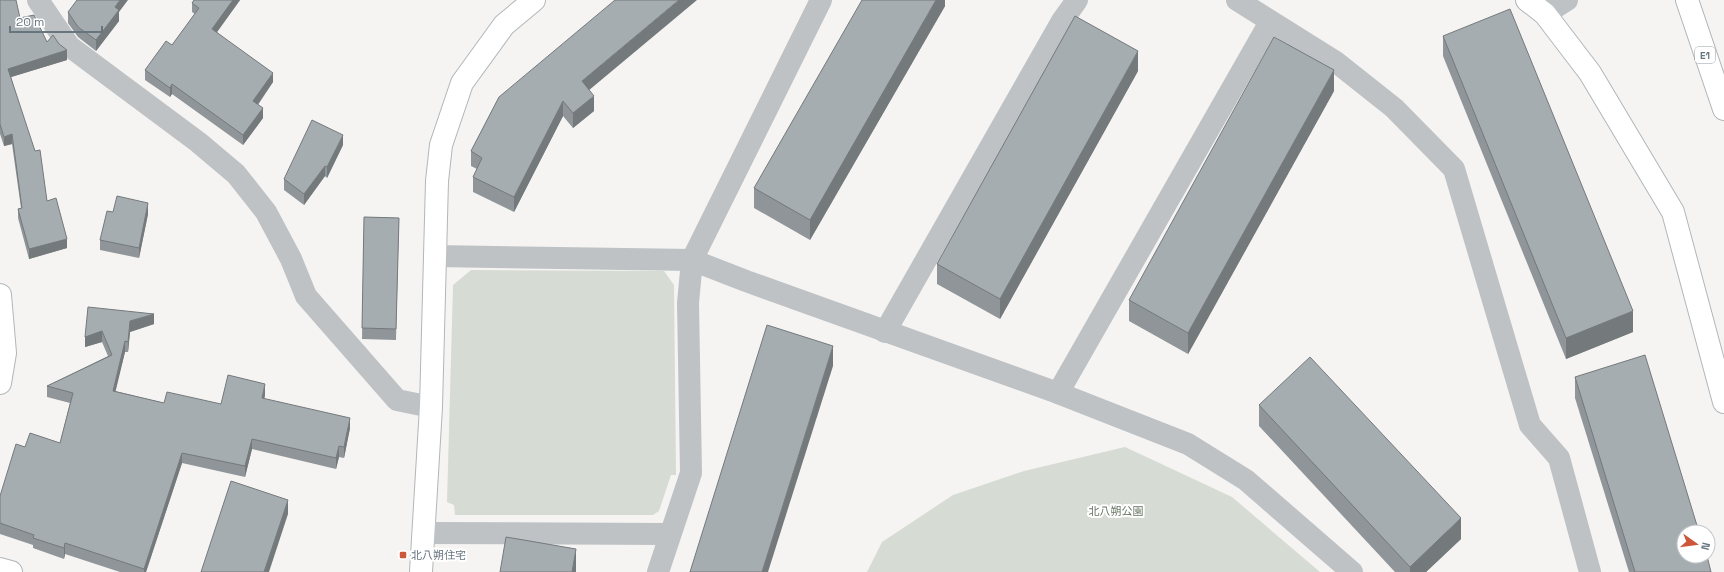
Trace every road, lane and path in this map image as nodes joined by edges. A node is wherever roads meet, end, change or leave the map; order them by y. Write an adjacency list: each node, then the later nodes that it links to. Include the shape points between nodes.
1 (38, 0): 19 (street, via 73,50 198,142 236,174 266,212 291,259 306,296 397,400)
2 (534, 0): 12 (main road, via 504,25 462,83 441,145 437,181)
3 (821, 0): 13 (street)
4 (1077, 0): 15 (street, via 1062,20)
5 (1237, 0): 10 (street)
6 (1527, 0): 9 (main road)
7 (1567, 0): 9 (street)
8 (1687, 0): 11 (main road, E1)
9 (1545, 14): 18 (main road, via 1590,74 1673,212)
10 (1270, 22): 17 (street); 27 (street, via 1336,62 1394,108 1454,169 1530,426 1559,458)
11 (1724, 109)
12 (435, 256): 13 (street); 19 (main road)
13 (692, 260): 15 (street); 21 (street, via 688,303 692,473)
14 (0, 295): 16 (main road, via 5,353)
15 (885, 332): 17 (street)
16 (0, 383)
17 (1058, 393): 26 (street, via 1188,444 1246,480)
18 (1724, 402)
19 (431, 407): 20 (main road)
20 (424, 533): 21 (street); 24 (main road)
21 (669, 534): 25 (street)
22 (0, 569): 23 (main road)
23 (11, 572)
24 (420, 572)
25 (658, 572)
26 (1352, 572)
27 (1590, 572)

